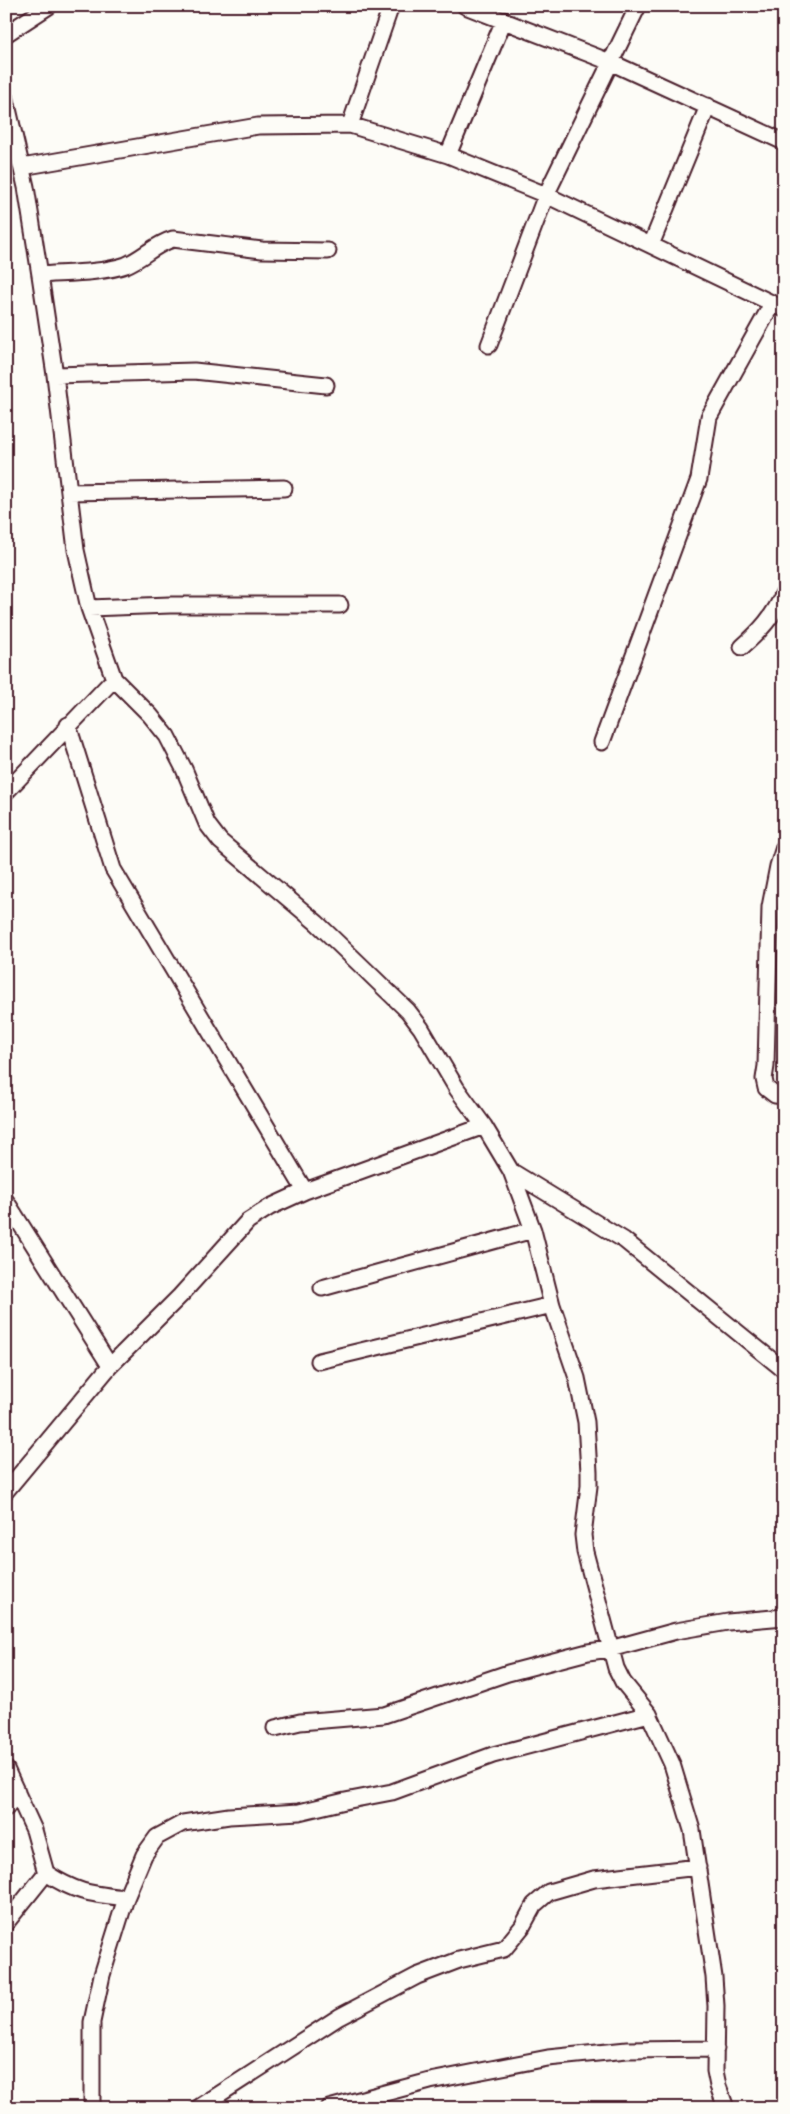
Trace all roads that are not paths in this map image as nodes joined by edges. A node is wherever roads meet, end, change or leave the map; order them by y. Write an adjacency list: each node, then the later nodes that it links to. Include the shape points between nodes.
1 (49, 6): 6 (street)
2 (391, 6): 10 (street)
3 (465, 6): 5 (street)
4 (638, 6): 7 (street)
5 (504, 20): 7 (street); 12 (street)
6 (6, 34)
7 (610, 62): 9 (street); 14 (street)
8 (6, 100): 13 (street)
9 (708, 106): 11 (street); 15 (street)
10 (350, 125): 12 (street); 13 (street, via 258,126)
11 (784, 142)
12 (448, 155): 14 (street)
13 (22, 167): 17 (street)
14 (546, 195): 15 (street); 19 (street)
15 (650, 245): 18 (street)
16 (328, 251): 17 (street, via 262,250 173,239 124,266)
17 (40, 275): 20 (street)
18 (778, 306): 30 (street, via 709,417 699,479)
19 (489, 345)
20 (55, 375): 21 (street, via 194,371); 23 (street)
21 (326, 385)
22 (284, 488): 23 (street)
23 (69, 492): 26 (street, via 76,550)
24 (784, 592): 27 (street, via 763,629)
25 (340, 605): 26 (street)
26 (89, 608): 28 (street)
27 (742, 647)
28 (114, 678): 29 (street); 34 (street, via 167,736 207,824 220,841 317,924 408,1012)
29 (68, 725): 31 (street); 36 (street, via 113,869)
30 (602, 742)
31 (6, 792)
32 (784, 847): 33 (street, via 770,907 764,1079 766,1088 775,1095)
33 (784, 1096)
34 (484, 1126): 35 (street); 36 (street)
35 (511, 1172): 38 (street); 43 (street, via 624,1240)
36 (305, 1191): 42 (street, via 248,1221)
37 (6, 1201): 42 (street)
38 (533, 1230): 39 (street); 40 (street)
39 (322, 1288)
40 (552, 1305): 41 (street); 46 (street, via 584,1414 589,1486 583,1535)
41 (319, 1361)
42 (110, 1366): 44 (street)
43 (784, 1370)
44 (6, 1491)
45 (784, 1617): 46 (street, via 676,1631)
46 (610, 1649): 47 (street, via 623,1682); 48 (street, via 508,1673 384,1715 300,1722)
47 (649, 1714): 52 (street, via 672,1764 687,1808); 54 (street, via 493,1755 392,1792 299,1812 228,1816 183,1823 157,1837 144,1855)
48 (274, 1728)
49 (6, 1769): 50 (street)
50 (17, 1792): 51 (street); 53 (street, via 34,1830)
51 (6, 1808)
52 (698, 1867): 56 (street, via 714,1976); 58 (street, via 594,1878 549,1892 534,1905 504,1949 459,1960 417,1976 339,2017)
53 (46, 1873): 54 (street, via 67,1886 90,1894); 55 (street)
54 (126, 1898): 57 (street, via 102,1975 92,2022)
55 (6, 1923)
56 (716, 2049): 59 (street, via 627,2050 548,2058 430,2081); 60 (street, via 715,2071)
57 (92, 2108)
58 (198, 2108)
59 (329, 2108)
60 (726, 2108)

